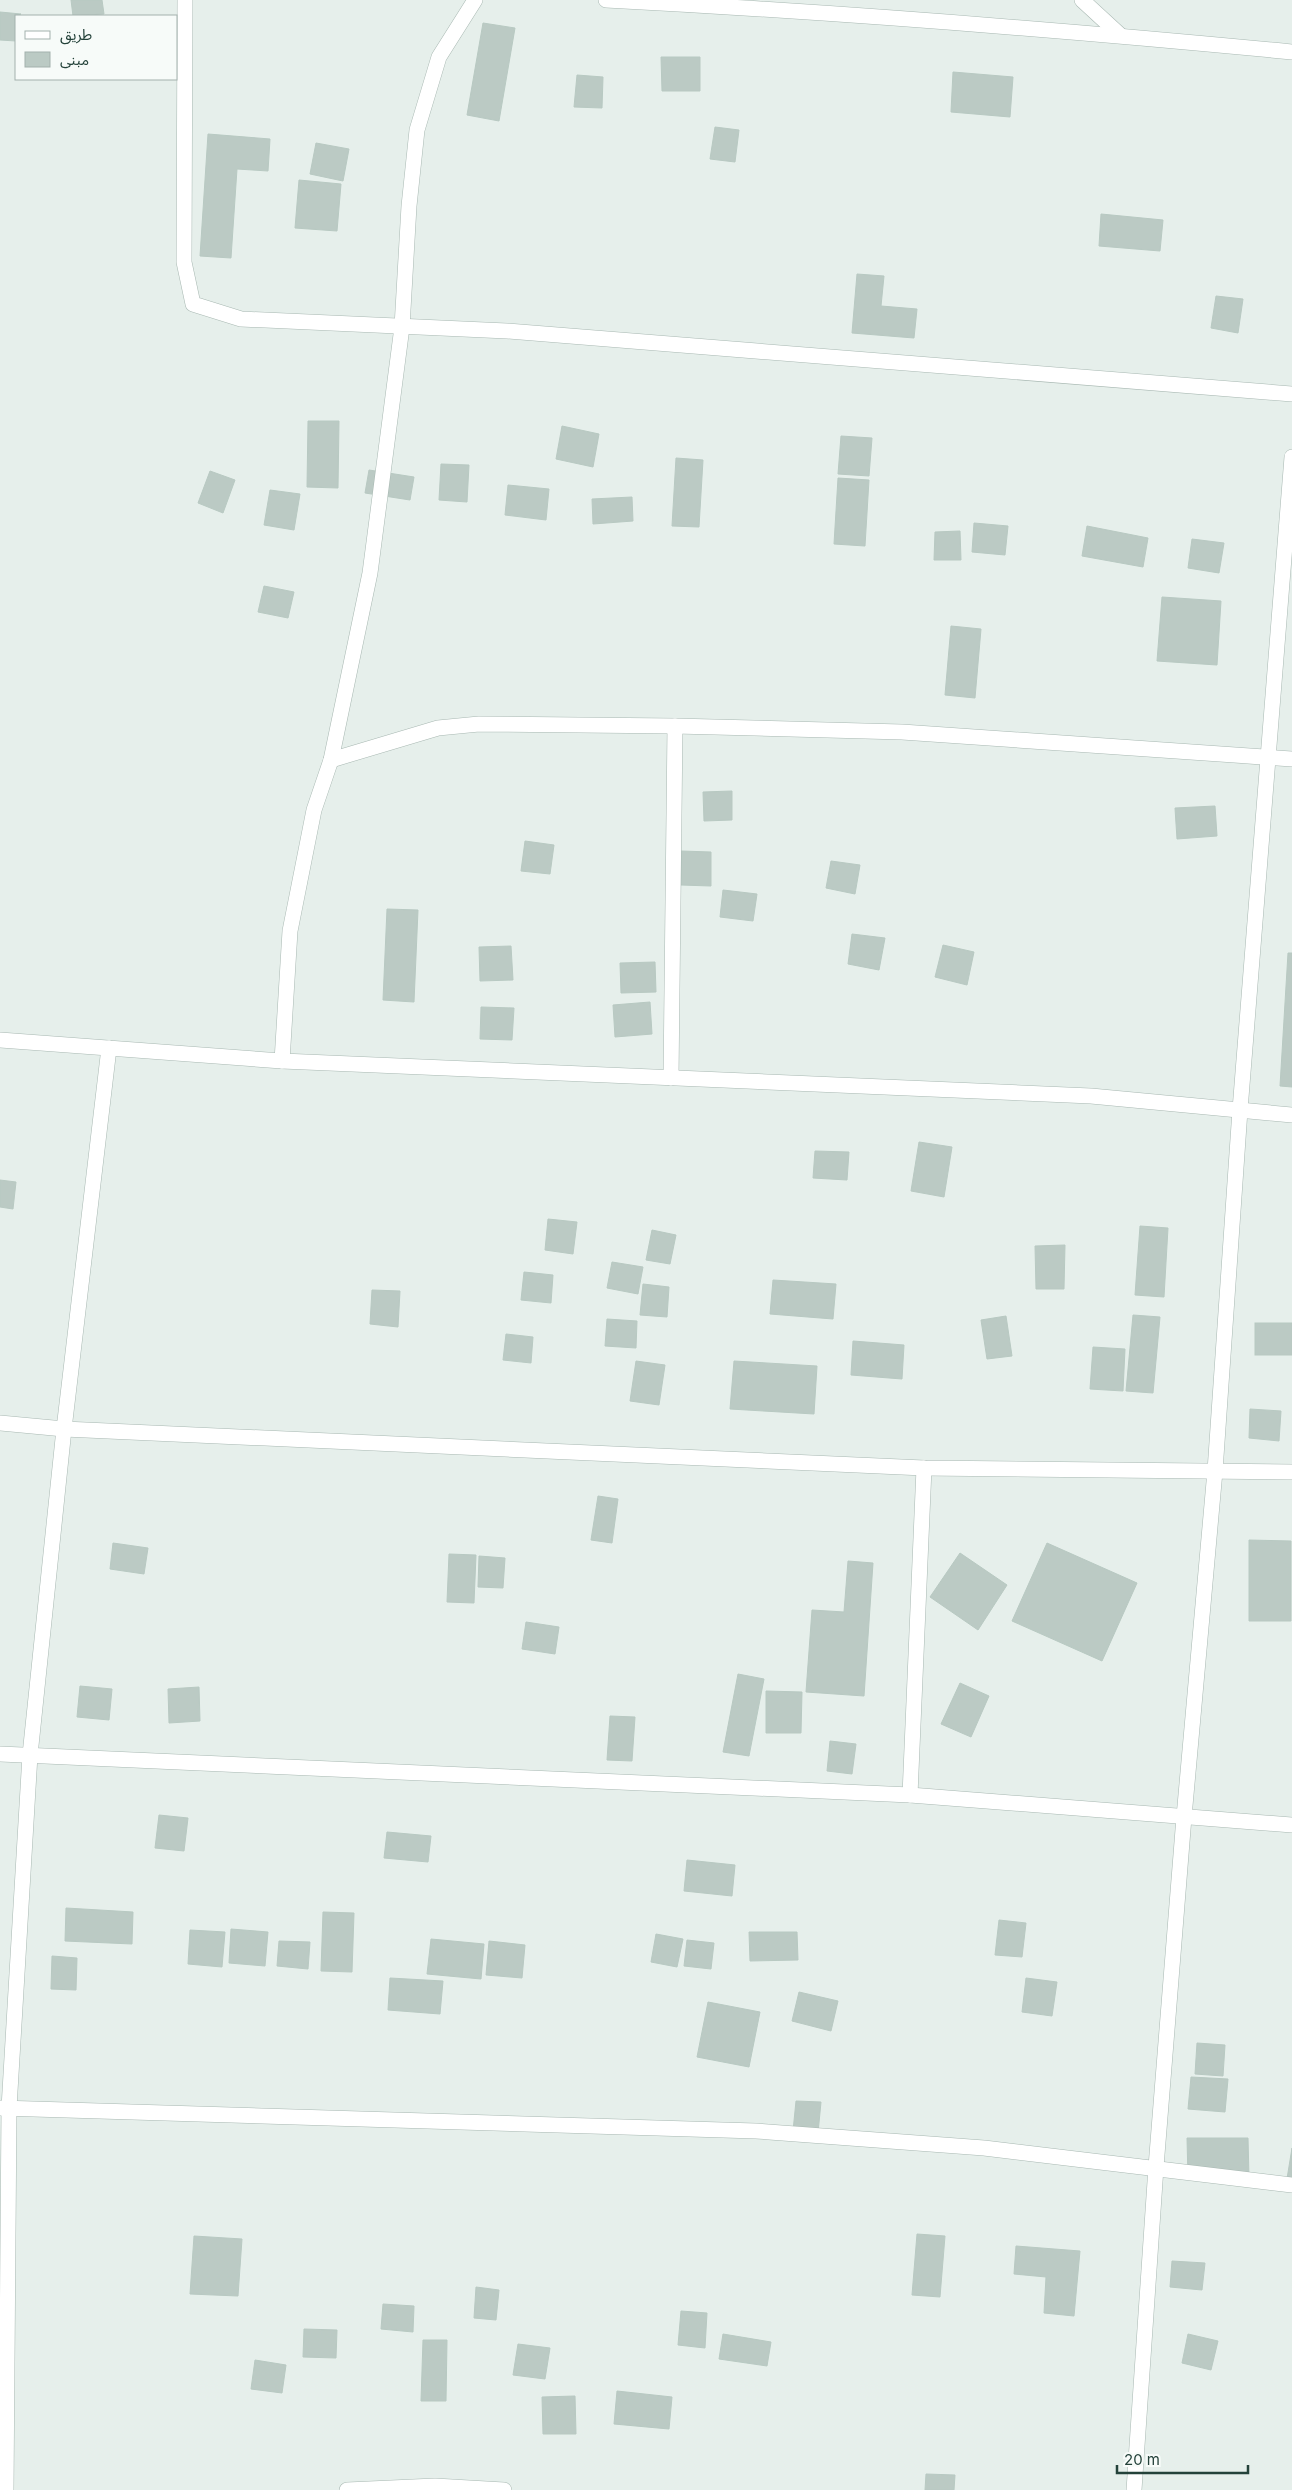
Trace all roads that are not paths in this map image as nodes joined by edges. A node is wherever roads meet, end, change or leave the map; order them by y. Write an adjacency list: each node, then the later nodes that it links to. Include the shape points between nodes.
1 (185, 0): 7 (street, via 184,262 192,304 241,319)
2 (475, 0): 7 (street, via 439,57 416,130)
3 (606, 0): 5 (street)
4 (1082, 0): 5 (street)
5 (1120, 35): 6 (street)
6 (1292, 52)
7 (402, 327): 8 (street, via 507,330); 13 (street, via 370,573)
8 (1292, 394)
9 (1292, 457): 11 (street)
10 (675, 726): 11 (street, via 902,732); 13 (street, via 479,724 438,728); 17 (street)
11 (1267, 757): 12 (street); 18 (street)
12 (1292, 759)
13 (332, 760): 16 (street, via 314,810 290,932)
14 (0, 1040): 15 (street)
15 (109, 1048): 16 (street); 21 (street)
16 (282, 1061): 17 (street)
17 (671, 1078): 18 (street, via 1091,1096)
18 (1240, 1110): 19 (street); 23 (street)
19 (1292, 1115)
20 (0, 1423): 21 (street)
21 (64, 1430): 22 (street); 26 (street)
22 (924, 1468): 23 (street); 27 (street)
23 (1215, 1471): 24 (street); 28 (street)
24 (1292, 1472)
25 (0, 1754): 26 (street)
26 (30, 1755): 27 (street); 30 (street)
27 (910, 1795): 28 (street)
28 (1184, 1817): 29 (street); 31 (street)
29 (1292, 1825)
30 (4, 2108): 31 (street, via 756,2131 984,2148); 33 (street)
31 (1156, 2167): 32 (street); 36 (street)
32 (1292, 2185)
33 (6, 2490)
34 (347, 2490): 35 (street, via 435,2486)
35 (504, 2490)
36 (1134, 2490)

